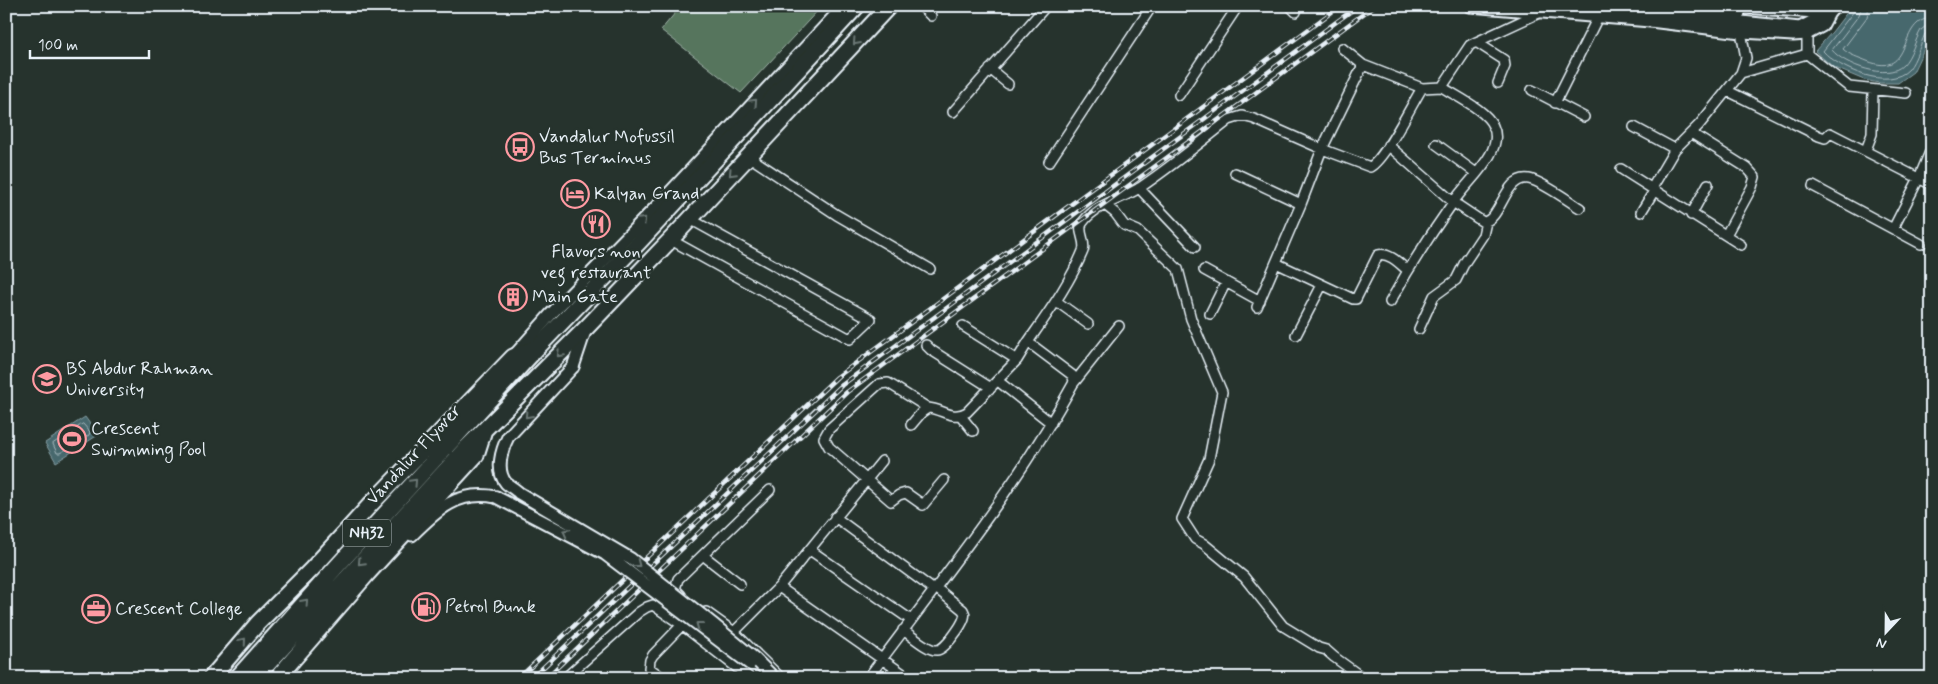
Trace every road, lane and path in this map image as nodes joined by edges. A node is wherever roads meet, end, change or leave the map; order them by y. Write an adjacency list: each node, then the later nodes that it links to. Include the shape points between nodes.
1 (844, 6): 88 (street, one-way to 1)
2 (857, 6): 87 (highway, NH32, via 640,242)
3 (889, 6): 45 (highway, NH32, one-way to 45)
4 (922, 6): 14 (street)
5 (1046, 6): 23 (street)
6 (1152, 6): 46 (street)
7 (1238, 6): 33 (street)
8 (1470, 6): 12 (street)
9 (1585, 6): 16 (street, via 1800,28)
10 (1666, 6): 16 (street)
11 (1730, 6): 13 (street)
12 (1543, 9): 15 (street); 19 (street)
13 (1831, 9): 16 (street); 18 (street, via 1822,26)
14 (931, 16)
15 (1598, 17): 17 (street); 34 (street)
16 (1818, 20)
17 (1741, 32): 18 (street); 24 (street, via 1746,58)
18 (1807, 34): 21 (street)
19 (1476, 42): 25 (street, via 1504,60); 27 (street, via 1470,45)
20 (1342, 48): 22 (street)
21 (1807, 54): 24 (street); 30 (street, via 1849,87)
22 (1363, 65): 28 (street); 42 (street)
23 (990, 69): 26 (street); 35 (street)
24 (1741, 74): 31 (street)
25 (1498, 83)
26 (1008, 84)
27 (1442, 87): 28 (street); 49 (street, via 1480,111 1494,127 1495,144)
28 (1422, 88): 40 (street)
29 (1532, 90): 34 (street)
30 (1873, 90): 32 (street); 44 (street, via 1872,134)
31 (1728, 91): 38 (street); 44 (street, via 1819,136 1825,138 1830,133)
32 (1906, 94)
33 (1178, 95)
34 (1555, 103): 36 (street)
35 (953, 112)
36 (1584, 117)
37 (1634, 127): 43 (street)
38 (1691, 134): 43 (street); 65 (street, via 1755,177)
39 (1436, 144): 49 (street)
40 (1388, 145): 42 (street, via 1370,167); 56 (street)
41 (1932, 148): 50 (street)
42 (1322, 149): 54 (street, via 1242,116); 57 (street)
43 (1675, 149): 55 (street)
44 (1866, 150): 50 (street)
45 (748, 156): 62 (highway, NH32, one-way to 62); 71 (street, via 837,215)
46 (1049, 162)
47 (1620, 169): 55 (street)
48 (1235, 173): 57 (street)
49 (1476, 173): 56 (street)
50 (1919, 178): 52 (street); 64 (street)
51 (1708, 184): 61 (street)
52 (1932, 185)
53 (1813, 186): 64 (street)
54 (1140, 188): 58 (street); 69 (street)
55 (1653, 190): 60 (street); 61 (street)
56 (1453, 202): 63 (street); 73 (street)
57 (1301, 204): 70 (street)
58 (1105, 206): 76 (street, via 1081,225 1085,242 1083,251); 129 (street, via 1124,225 1138,231 1178,270 1191,319 1222,392 1209,459 1182,519 1195,539 1244,577 1283,626 1326,650)
59 (1580, 208): 63 (street, via 1536,182 1523,179 1512,186)
60 (1641, 212)
61 (1691, 215): 65 (street)
62 (690, 219): 66 (highway, NH32); 66 (street, via 871,319 850,339)
63 (1486, 222): 83 (street, via 1484,232 1456,280 1434,296)
64 (1893, 229): 67 (street)
65 (1726, 235): 68 (street)
66 (670, 240): 82 (highway, NH32)
67 (1921, 244)
68 (1741, 245)
69 (1195, 247)
70 (1276, 263): 74 (street, via 1259,304); 75 (street)
71 (930, 269)
72 (1204, 270): 74 (street)
73 (1408, 271): 75 (street, via 1387,255 1380,254 1356,298); 77 (street)
74 (1226, 282): 78 (street)
75 (1322, 285): 84 (street)
76 (1056, 301): 79 (street); 85 (street)
77 (1390, 302)
78 (1210, 314)
79 (1088, 324)
80 (964, 326): 89 (street)
81 (1119, 326): 91 (street)
82 (587, 327): 97 (highway, NH32, one-way to 97); 125 (street, one-way to 125, bridge, via 573,366 508,436 500,464 505,482 631,559 721,630)
83 (1419, 329)
84 (1296, 335)
85 (1028, 342): 89 (street); 91 (street, via 1072,375)
86 (926, 345): 92 (street)
87 (538, 347): 88 (highway); 118 (highway, Vandalur Flyover / NH32, one-way to 87)
88 (513, 357): 117 (highway, one-way to 88, via 258,622)
89 (1017, 360): 90 (street)
90 (998, 381): 92 (street); 95 (street)
91 (1073, 384): 95 (street)
92 (991, 388): 94 (street)
93 (928, 408): 94 (street); 96 (street); 100 (street, via 888,383 879,384 829,429 825,442)
94 (961, 416): 98 (street)
95 (1051, 423): 109 (street)
96 (911, 425)
97 (484, 429): 110 (highway, via 476,455); 119 (highway, Vandalur Flyover / NH32, one-way to 119)
98 (973, 431)
99 (882, 461): 100 (street)
100 (867, 480): 101 (street, via 891,501 906,494 923,505); 103 (street)
101 (944, 480)
102 (770, 490): 105 (street)
103 (835, 517): 104 (street); 109 (street)
104 (810, 550): 108 (street); 112 (street)
105 (704, 556): 106 (street); 107 (street, via 678,579)
106 (740, 584)
107 (675, 586): 111 (street); 115 (street, via 677,592)
108 (779, 587): 115 (street); 116 (street)
109 (935, 589): 112 (street); 114 (street, via 965,614 945,647 933,650)
110 (351, 592): 120 (highway); 124 (street, one-way to 110, bridge, via 605,554 496,497 484,494 452,502 432,515)
111 (650, 606): 113 (street, via 662,610); 121 (street, via 639,612)
112 (912, 620): 114 (street)
113 (682, 625): 122 (street, via 650,660 649,668); 123 (street)
114 (903, 630): 116 (street)
115 (734, 632): 126 (street)
116 (882, 659): 127 (street); 128 (street)
117 (211, 678)
118 (237, 678)
119 (255, 678)
120 (277, 678)
121 (565, 678)
122 (663, 678)
123 (750, 678)
124 (764, 678)
125 (774, 678)
126 (781, 678)
127 (868, 678)
128 (909, 678)
129 (1363, 678)

